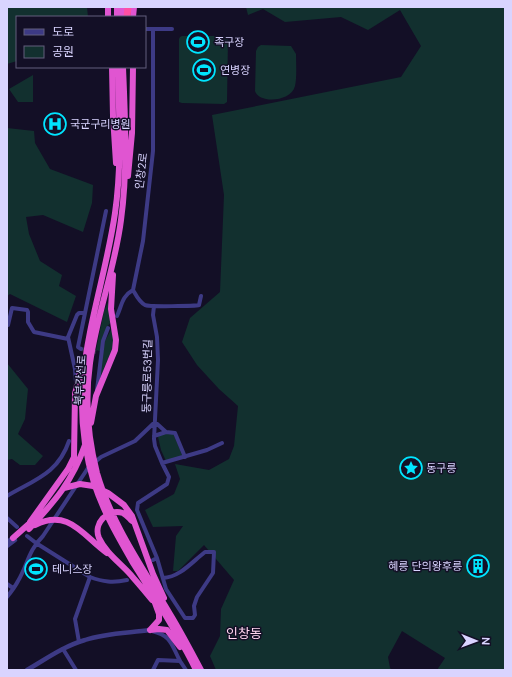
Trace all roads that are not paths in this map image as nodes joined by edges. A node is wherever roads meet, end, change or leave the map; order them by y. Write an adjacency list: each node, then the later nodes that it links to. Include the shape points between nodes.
1 (146, 29): 2 (street)
2 (153, 29): 3 (street); 12 (street, 인창2로, via 153,151 143,241)
3 (172, 29)
4 (112, 68): 8 (highway)
5 (118, 68): 8 (highway, 북부간선로, via 120,140)
6 (123, 68): 9 (highway, 북부간선로)
7 (133, 68): 9 (highway, via 132,139 128,182)
8 (117, 195): 15 (highway, 북부간선로, via 112,235)
9 (123, 203): 11 (highway, 북부간선로)
10 (106, 211): 16 (street)
11 (114, 258): 23 (highway, via 111,309 115,350); 51 (highway, 북부간선로, via 90,362 87,406 91,443 97,473 114,518)
12 (133, 290): 14 (street, via 144,305); 17 (street, 인창2로, via 126,293)
13 (201, 296): 14 (street, via 198,306)
14 (154, 306): 24 (street, 동구릉로53번길, via 158,345)
15 (95, 312): 22 (highway); 61 (highway, 북부간선로, via 82,399 90,466 101,502 114,531)
16 (84, 313): 20 (street, via 77,315); 21 (street, via 78,347)
17 (117, 316)
18 (8, 324): 20 (street, via 12,308 27,310 28,322 34,332)
19 (108, 328): 23 (street, via 99,352)
20 (68, 339): 22 (street, via 75,370)
21 (81, 349)
22 (75, 393): 36 (highway, via 74,457)
23 (96, 396): 28 (street, via 86,424); 36 (highway, via 89,433 71,478 59,496)
24 (155, 422): 25 (street); 26 (street, 동구릉로53번길); 27 (street, 동구릉로53번길)
25 (147, 430): 27 (street, via 152,430); 41 (street, via 135,441 101,457 88,468 44,536)
26 (166, 432): 27 (street); 31 (street, 동구릉로53번길, via 175,433)
27 (154, 434): 32 (street, 동구릉로53번길, via 155,446)
28 (77, 435)
29 (69, 441): 33 (street, via 63,457 47,474)
30 (222, 443): 31 (street)
31 (185, 457): 32 (street)
32 (162, 463): 45 (street, 동구릉로53번길, via 169,477 166,484 138,503 137,510)
33 (7, 496)
34 (7, 518): 37 (street)
35 (135, 523): 36 (highway, via 122,502 108,493 80,484 55,494); 43 (highway, via 118,512 108,513 102,519 99,536); 51 (highway)
36 (30, 526): 39 (highway); 43 (highway, via 57,519 70,522)
37 (17, 527)
38 (27, 536): 41 (street)
39 (14, 539): 40 (street); 42 (street)
40 (7, 542)
41 (36, 543): 44 (street); 48 (street)
42 (7, 546)
43 (112, 557): 50 (highway)
44 (90, 577): 46 (street, via 112,582); 53 (street, via 75,619)
45 (163, 578): 45 (street, 동구릉로53번길, via 166,589 185,618 193,618 197,597 213,572 214,552 205,552 177,575)
46 (126, 580)
47 (7, 584): 48 (street)
48 (13, 588): 49 (street)
49 (7, 597)
50 (155, 603): 52 (highway, via 159,620); 55 (highway)
51 (170, 614): 62 (highway, 북부간선로)
52 (150, 630): 53 (street); 55 (highway, via 167,630); 56 (street, via 168,638)
53 (79, 642): 54 (street)
54 (63, 649): 57 (street); 58 (street)
55 (181, 649): 61 (highway)
56 (180, 661): 59 (street, via 158,660); 60 (street)
57 (27, 670)
58 (76, 670)
59 (153, 670)
60 (186, 670)
61 (195, 670)
62 (201, 670)

